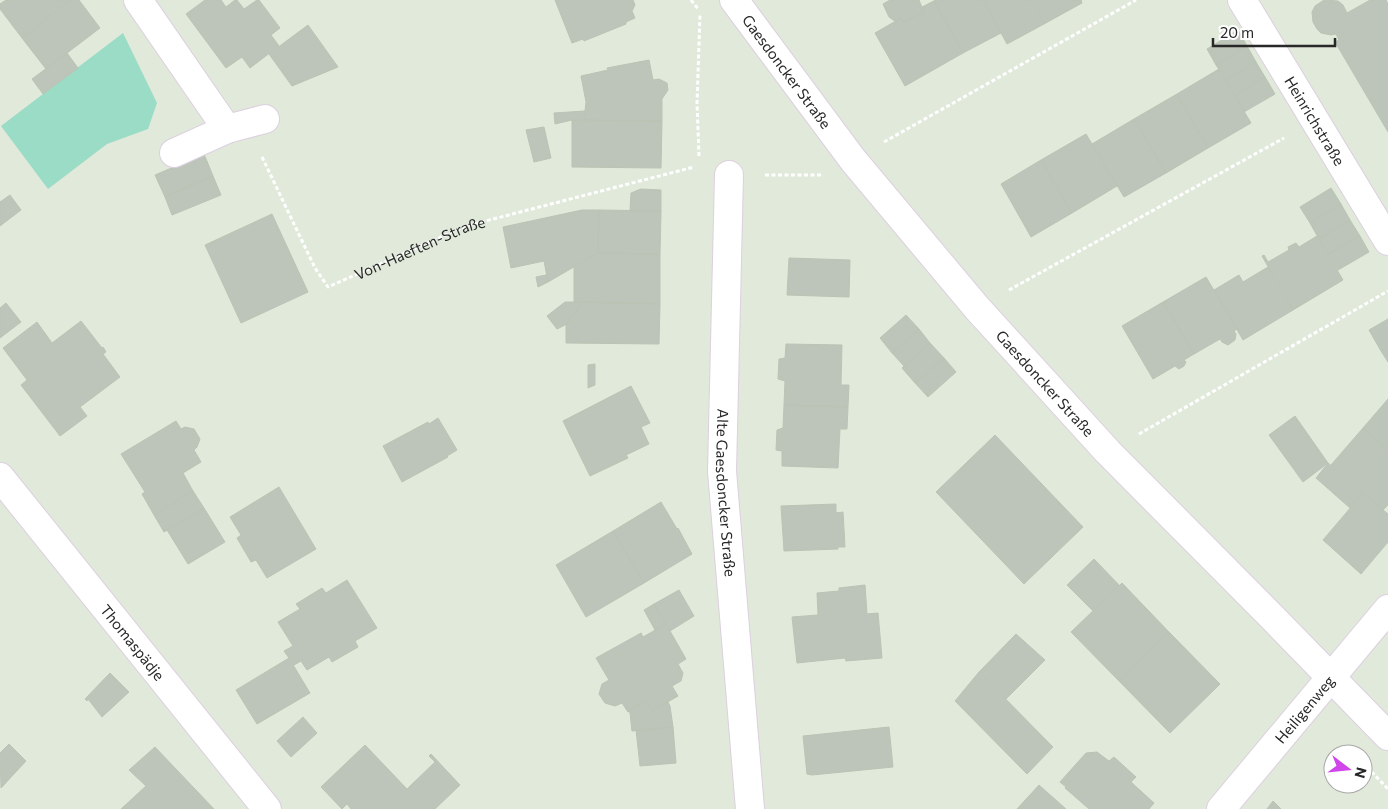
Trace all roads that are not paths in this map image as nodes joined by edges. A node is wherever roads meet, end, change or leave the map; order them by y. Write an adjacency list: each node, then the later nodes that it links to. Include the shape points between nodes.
1 (138, 0): 5 (street)
2 (734, 0): 11 (street, Gaesdoncker Straße, via 853,160 977,308 1108,452)
3 (1242, 0): 8 (street, Heinrichstraße)
4 (265, 119): 5 (street)
5 (227, 129): 6 (street)
6 (174, 153)
7 (730, 174): 14 (street, Alte Gaesdoncker Straße, via 722,471)
8 (1388, 241)
9 (0, 477): 13 (street, Thomaspädje)
10 (1388, 609): 11 (street, Heiligenweg)
11 (1330, 677): 12 (street, Gaesdoncker Straße); 15 (street, Heiligenweg)
12 (1388, 736)
13 (267, 809)
14 (750, 809)
15 (1221, 809)

